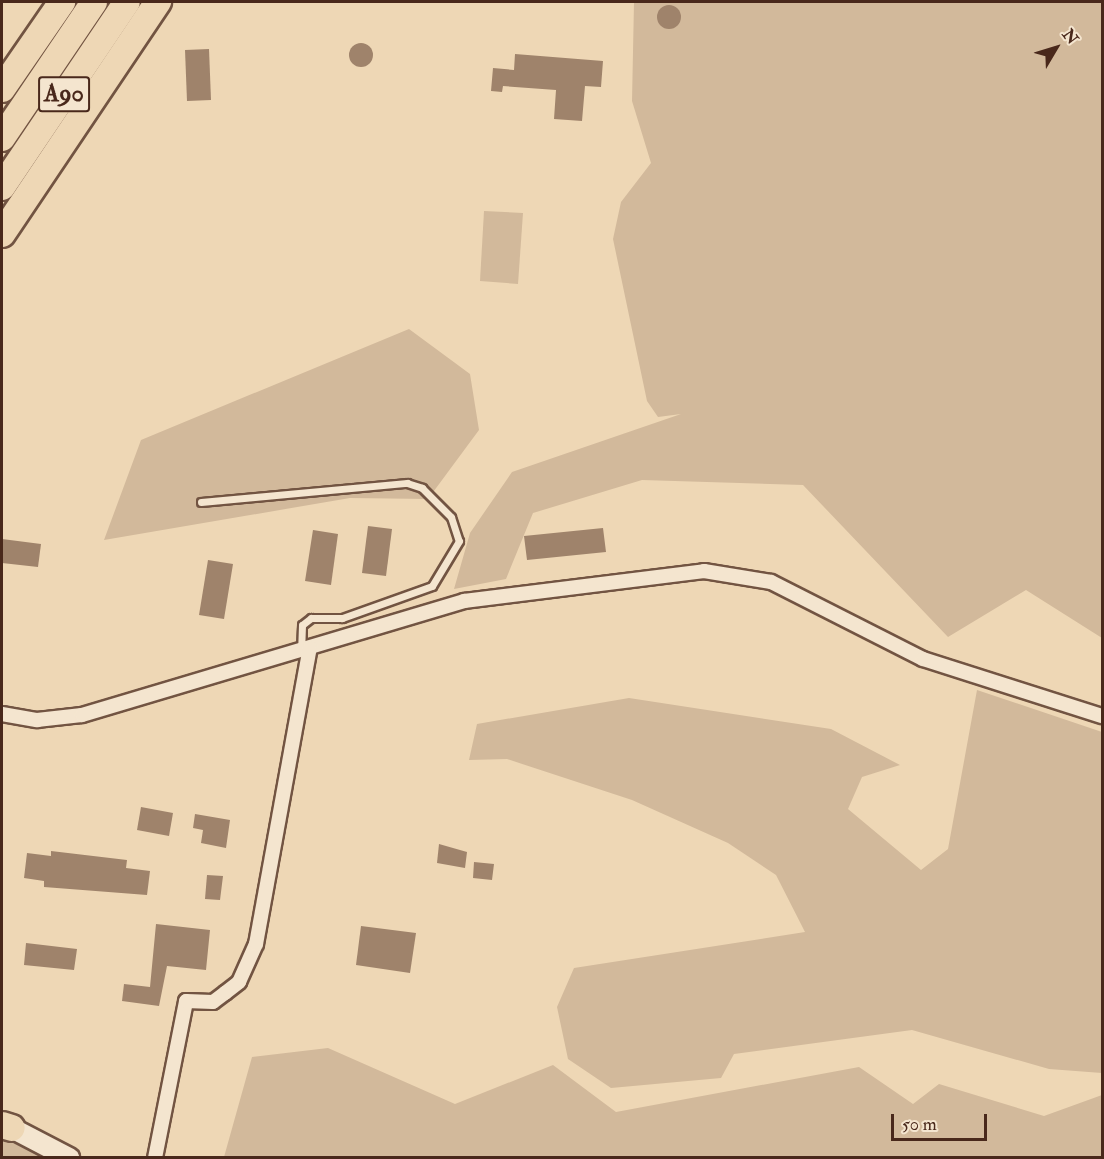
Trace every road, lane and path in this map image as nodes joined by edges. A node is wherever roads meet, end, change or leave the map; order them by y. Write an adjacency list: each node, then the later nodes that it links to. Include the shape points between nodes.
1 (62, 2): 5 (highway)
2 (94, 2): 6 (highway, A90)
3 (127, 2): 7 (highway, A90)
4 (158, 2): 8 (highway)
5 (2, 89)
6 (2, 138)
7 (2, 187)
8 (2, 234)
9 (201, 502): 10 (lane, via 407,483 422,488 451,517 459,541 432,586 342,618 311,618 302,625)
10 (306, 649): 11 (street, via 82,715 37,720); 12 (street, via 464,601 704,570 743,573 923,659); 15 (street, via 256,944 243,975 225,993 213,1002 186,1001)
11 (2, 714)
12 (1102, 716)
13 (4, 1127): 14 (main road)
14 (69, 1158)
15 (155, 1158)

